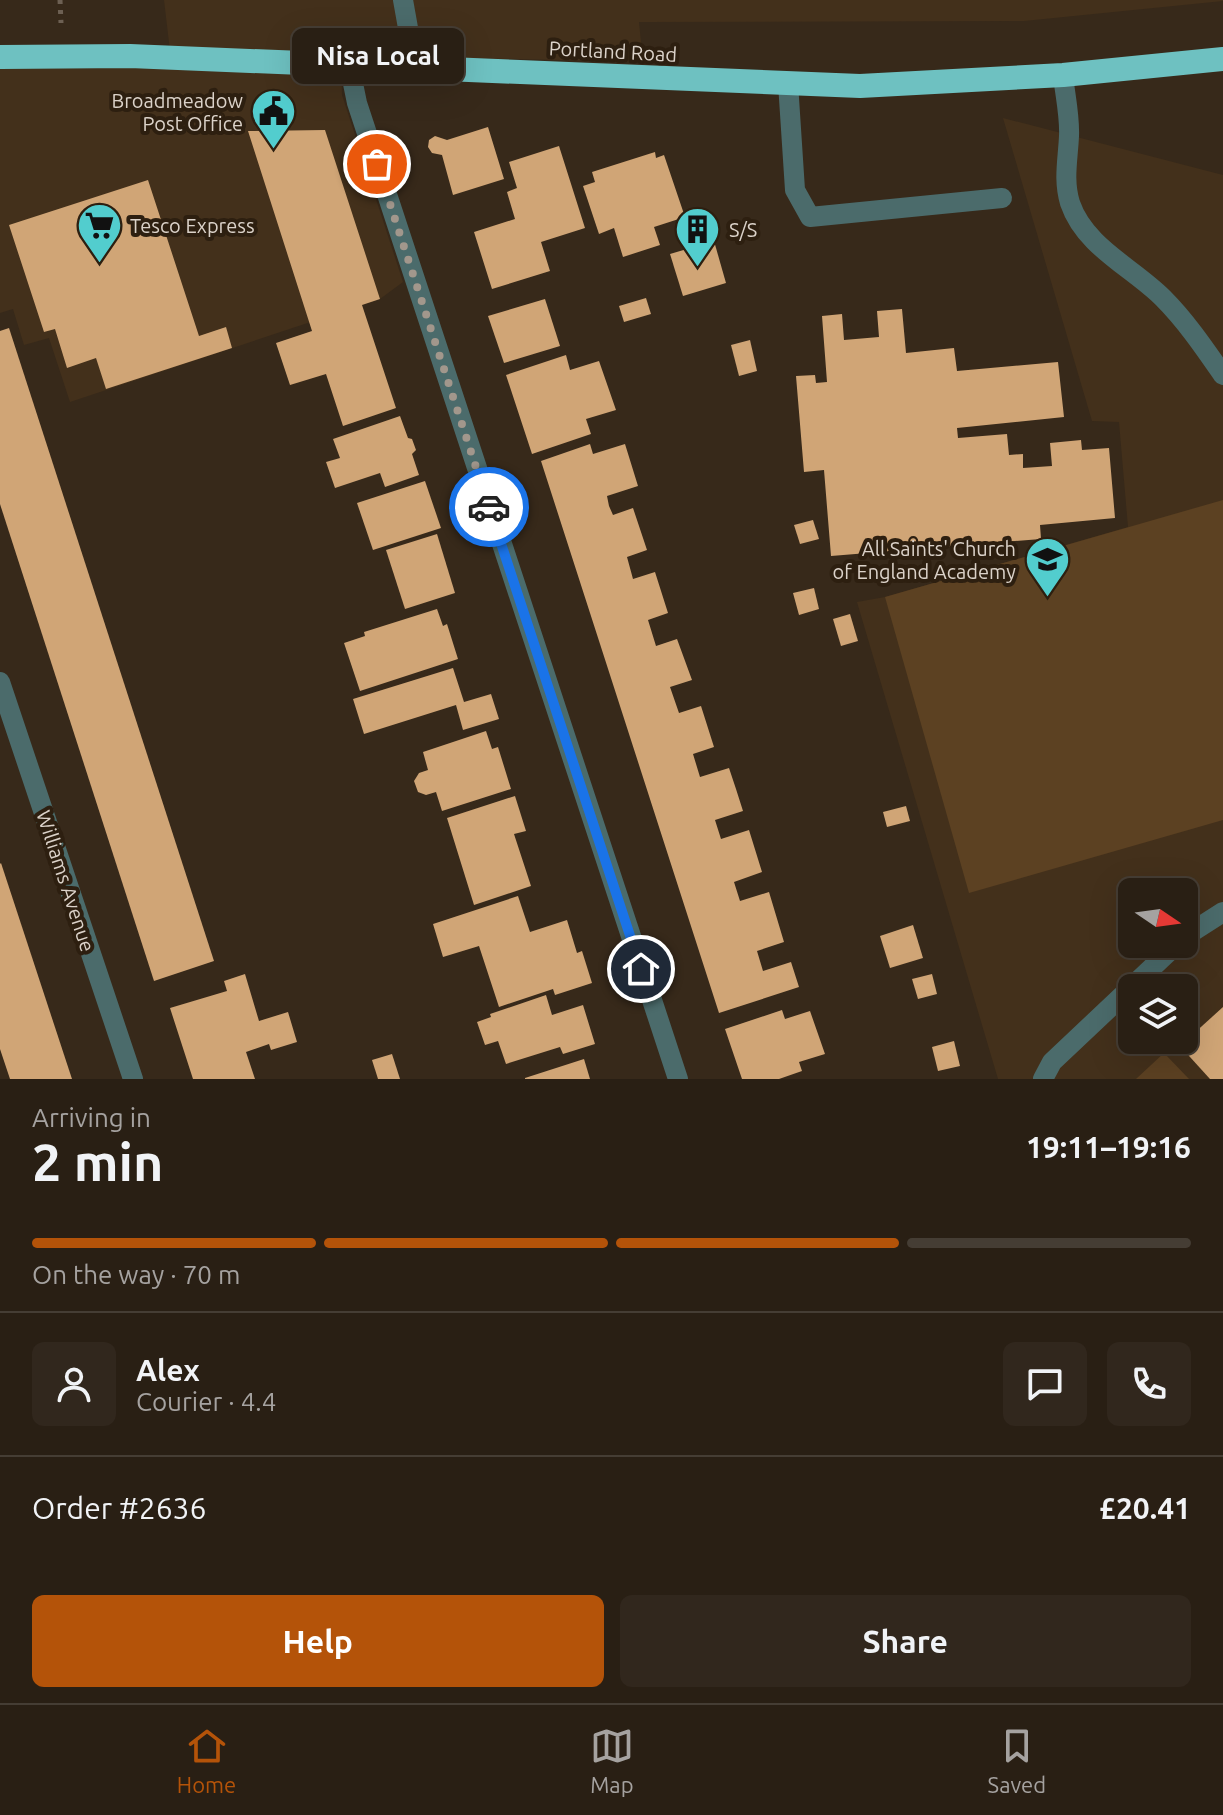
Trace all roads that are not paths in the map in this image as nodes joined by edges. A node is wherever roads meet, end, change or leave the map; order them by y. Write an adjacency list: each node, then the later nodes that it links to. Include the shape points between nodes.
1 (403, 0): 5 (street)
2 (0, 57): 4 (highway, Portland Road)
3 (1223, 59): 6 (highway, Portland Road)
4 (349, 64): 5 (highway, Portland Road); 15 (street, via 357,103)
5 (415, 67): 7 (highway, Portland Road)
6 (1063, 75): 7 (highway, Portland Road, via 860,86); 9 (street, via 1069,135 1064,170 1070,203 1084,229 1161,296)
7 (788, 83): 8 (street, via 795,190 810,217)
8 (1002, 198)
9 (1223, 375)
10 (0, 682): 14 (street, Williams Avenue)
11 (1223, 912): 12 (street)
12 (1198, 926)
13 (1162, 958): 16 (street, via 1052,1062)
14 (133, 1079)
15 (678, 1079)
16 (1043, 1079)

